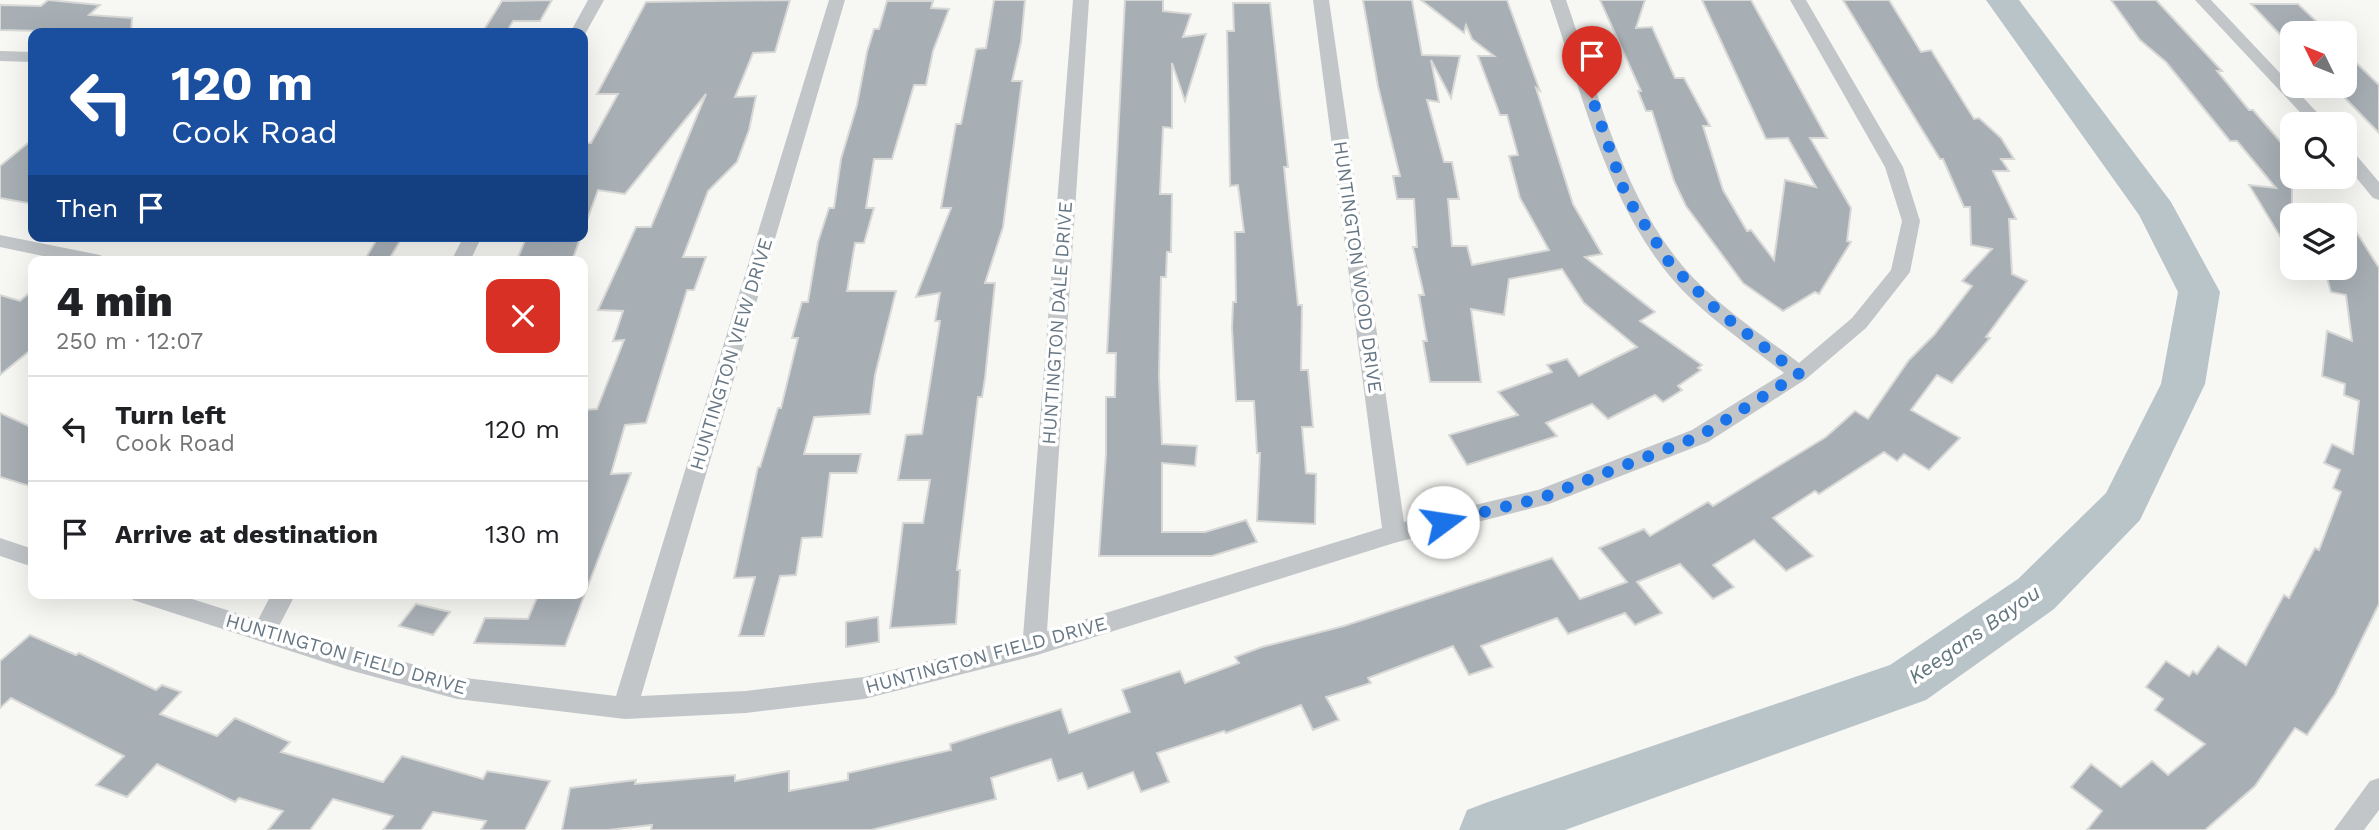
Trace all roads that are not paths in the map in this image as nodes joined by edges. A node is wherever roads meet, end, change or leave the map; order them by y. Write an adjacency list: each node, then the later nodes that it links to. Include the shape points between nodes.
1 (596, 0): 8 (street)
2 (837, 0): 24 (street, HUNTINGTON VIEW DRIVE)
3 (1081, 0): 23 (street, HUNTINGTON DALE DRIVE)
4 (1321, 0): 17 (street, HUNTINGTON WOOD DRIVE)
5 (1558, 0): 16 (street, via 1626,196 1671,265 1719,312)
6 (1798, 0): 16 (street, HUNTINGTON FIELD DRIVE, via 1894,167 1911,221 1900,272 1859,323)
7 (2203, 0): 11 (street)
8 (581, 28)
9 (0, 56): 10 (street)
10 (28, 57)
11 (2309, 112)
12 (2357, 167): 13 (street)
13 (2379, 194)
14 (0, 241): 15 (street)
15 (75, 256)
16 (1799, 374): 17 (street, HUNTINGTON FIELD DRIVE, via 1700,436 1541,498)
17 (1394, 534): 23 (street, HUNTINGTON FIELD DRIVE)
18 (0, 547): 19 (street)
19 (28, 556)
20 (159, 599): 22 (street, HUNTINGTON FIELD DRIVE)
21 (281, 599): 22 (street)
22 (263, 633): 24 (street, HUNTINGTON FIELD DRIVE, via 457,688)
23 (1034, 645): 24 (street, HUNTINGTON FIELD DRIVE, via 864,688 746,702)
24 (625, 708)
25 (2379, 790): 26 (street)
26 (2347, 830)

